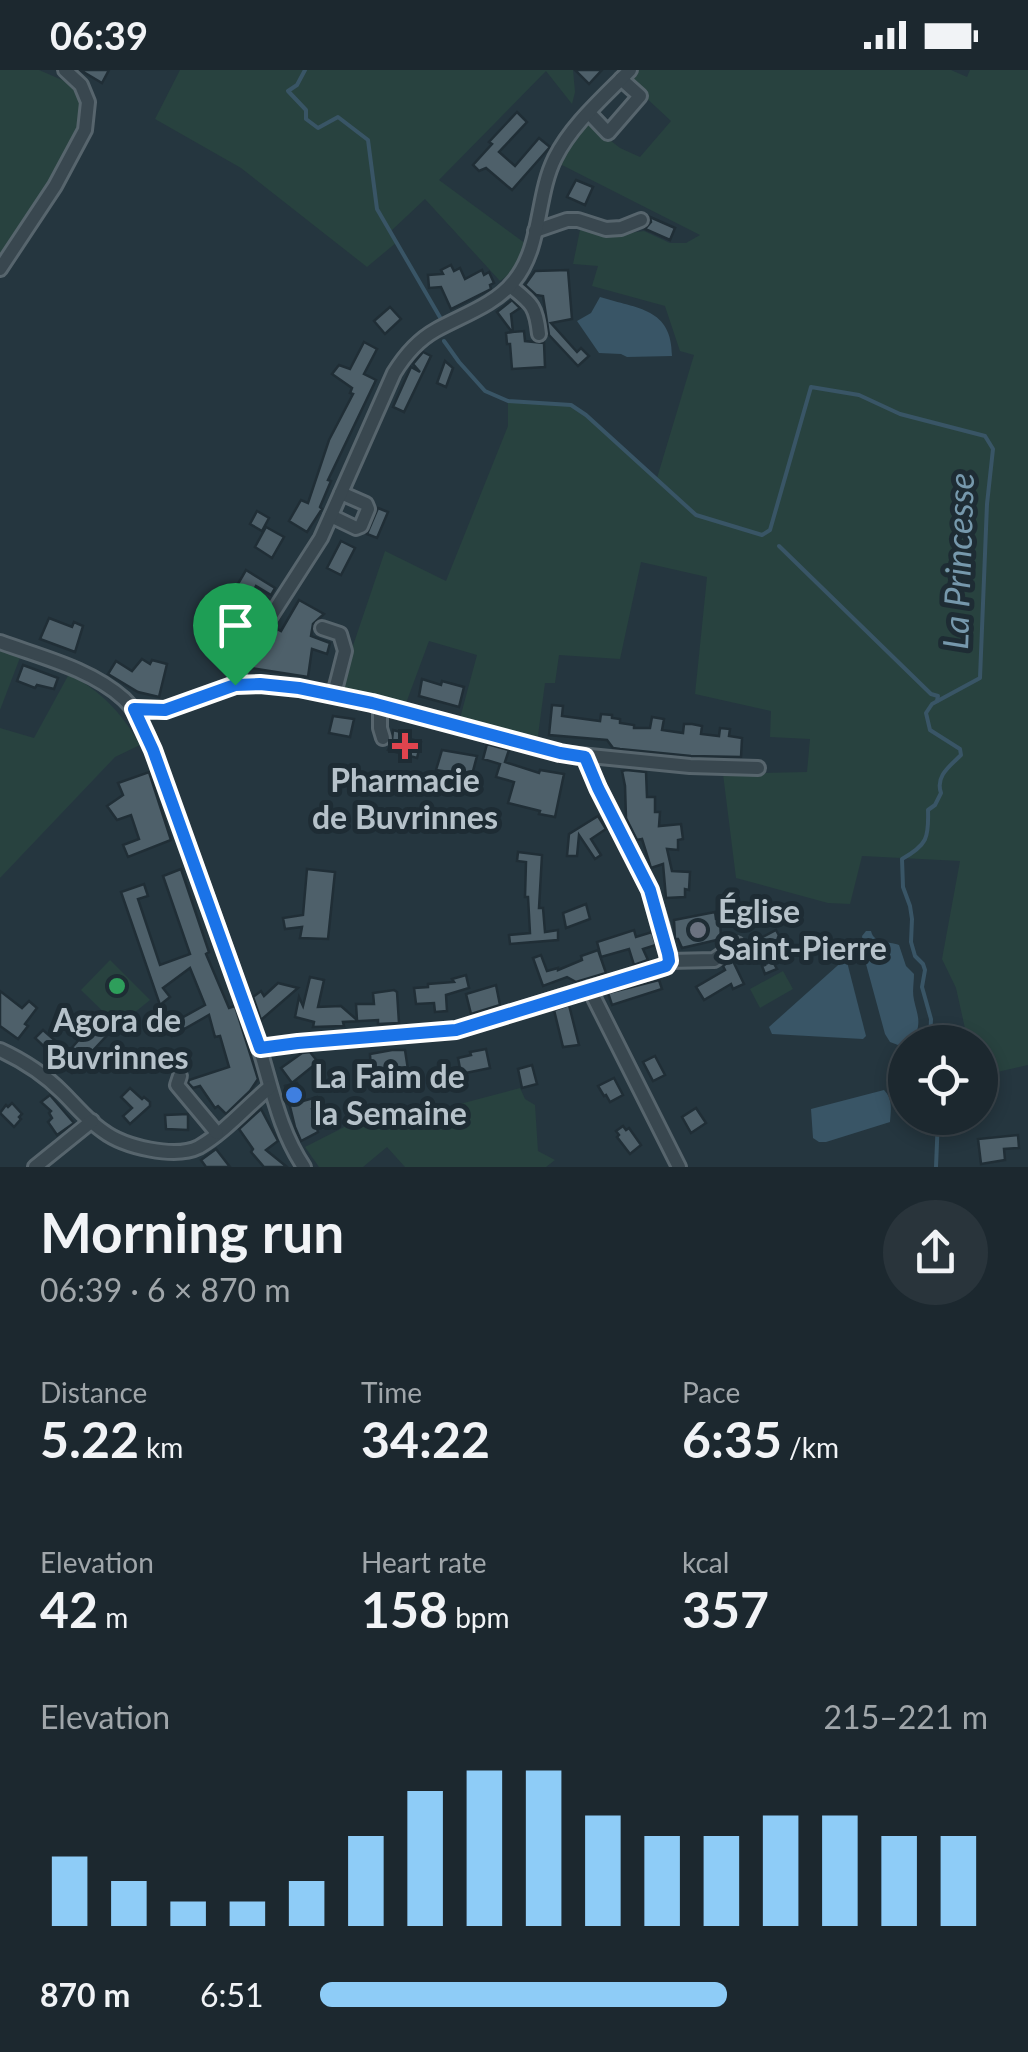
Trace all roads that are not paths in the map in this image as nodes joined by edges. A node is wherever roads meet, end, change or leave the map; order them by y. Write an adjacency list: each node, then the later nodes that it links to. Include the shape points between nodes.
1 (64, 70): 6 (street, via 88,102 85,130)
2 (625, 75): 3 (street); 3 (street, via 640,96 608,133)
3 (589, 113): 5 (street, via 555,158)
4 (641, 220): 5 (street, via 606,229 567,220)
5 (535, 231): 7 (street)
6 (0, 269)
7 (510, 286): 8 (street, via 534,304); 9 (street, via 434,331 403,358)
8 (538, 334)
9 (341, 493): 10 (street); 10 (street, via 366,504 361,526)
10 (330, 516): 13 (street, via 244,658)
11 (322, 628): 14 (street, via 340,634 345,651)
12 (0, 642): 16 (street, via 91,677)
13 (235, 685): 14 (street); 16 (street, via 165,710)
14 (334, 694): 15 (street)
15 (380, 705): 17 (street); 18 (street)
16 (134, 709): 23 (street)
17 (384, 738)
18 (585, 757): 19 (street); 21 (street, via 650,890)
19 (758, 768)
20 (738, 944): 21 (street, via 714,960)
21 (669, 961): 22 (street)
22 (589, 988): 23 (street, via 456,1030); 31 (street)
23 (260, 1048): 26 (street)
24 (0, 1050): 27 (street, via 32,1067)
25 (180, 1076): 28 (street, via 177,1086)
26 (270, 1088): 28 (street); 30 (street)
27 (92, 1122): 28 (street, via 125,1142 172,1152 196,1148); 29 (street)
28 (217, 1133)
29 (35, 1167)
30 (304, 1167)
31 (678, 1167)

